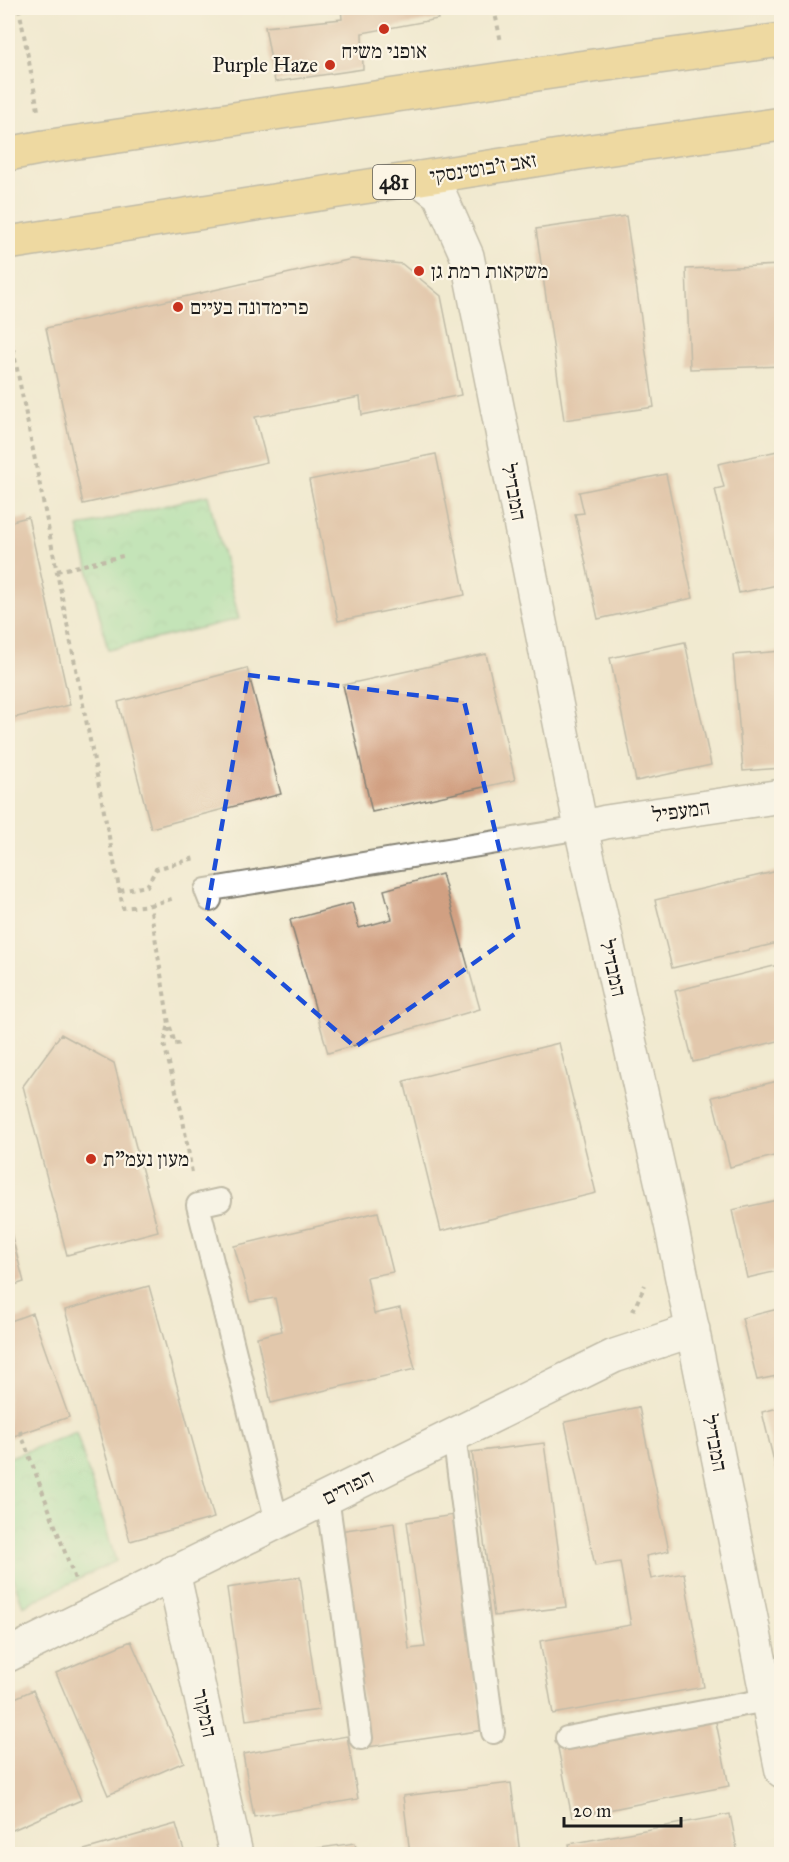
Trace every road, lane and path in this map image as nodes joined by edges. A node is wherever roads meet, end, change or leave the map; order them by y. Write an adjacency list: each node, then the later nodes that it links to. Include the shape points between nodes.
1 (19, 8): 6 (path)
2 (782, 40): 6 (main road)
3 (782, 124): 4 (main road, זאב ז'בוטינסקי / 481)
4 (723, 132): 5 (lane); 8 (main road, זאב ז'בוטינסקי / 481)
5 (782, 139)
6 (44, 147): 7 (main road)
7 (8, 154)
8 (418, 178): 9 (main road, זאב ז'בוטינסקי / 481); 14 (street, המבדיל, via 440,195 467,256)
9 (8, 243)
10 (8, 323): 12 (path)
11 (123, 556): 12 (path)
12 (57, 571): 16 (path)
13 (782, 796): 14 (street, המעפיל)
14 (581, 828): 17 (lane, via 206,890); 23 (street, המבדיל)
15 (172, 864): 16 (path, via 156,869 147,886)
16 (120, 891): 18 (path, via 123,908 150,905)
17 (210, 900)
18 (169, 1024): 19 (path, via 175,1044); 21 (path, via 164,1044 182,1113)
19 (183, 1043)
20 (220, 1200): 21 (lane)
21 (198, 1205): 28 (lane)
22 (647, 1279): 24 (path)
23 (693, 1330): 24 (street, הפודים); 32 (street, המבדיל)
24 (614, 1356): 26 (street, הפודים)
25 (20, 1431): 30 (path)
26 (454, 1435): 27 (street, הפודים); 33 (lane)
27 (327, 1497): 28 (street, הפודים); 34 (lane)
28 (277, 1522): 29 (street, הפודים)
29 (173, 1572): 30 (street, הפודים); 37 (street, המקור)
30 (88, 1616): 31 (street, הפודים)
31 (8, 1654)
32 (766, 1700): 35 (lane); 36 (street, המבדיל)
33 (493, 1732)
34 (361, 1738)
35 (567, 1738)
36 (782, 1771)
37 (236, 1854)

